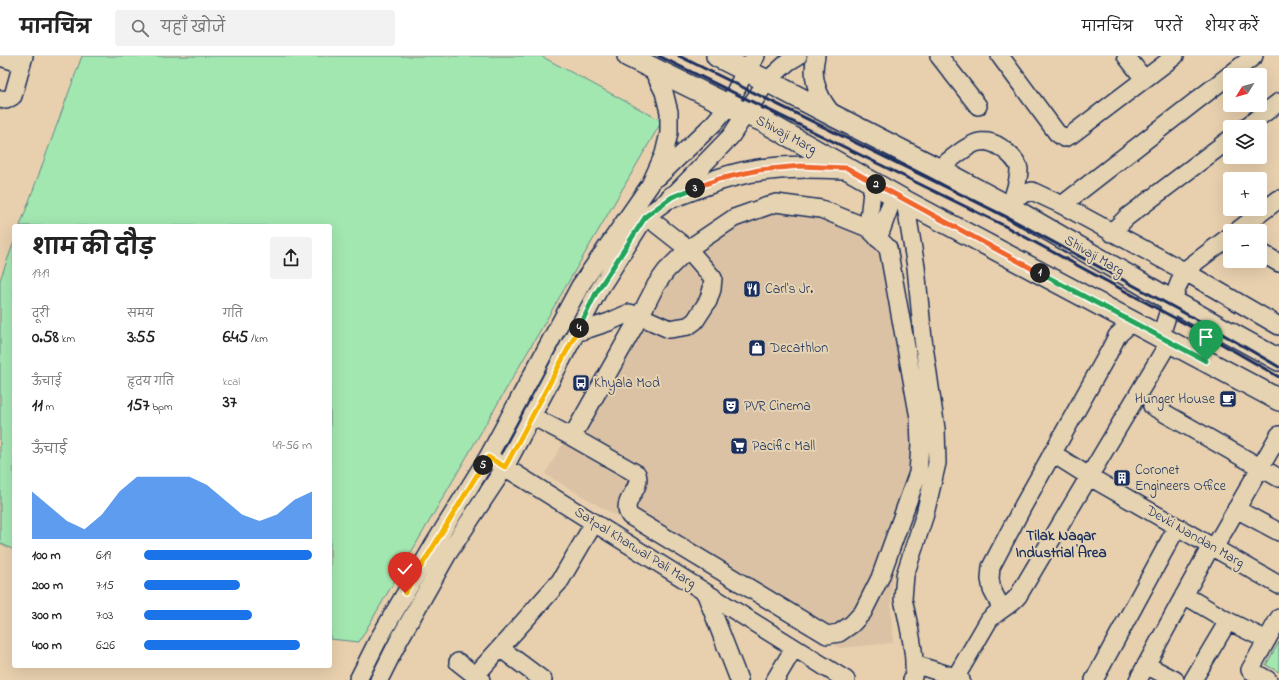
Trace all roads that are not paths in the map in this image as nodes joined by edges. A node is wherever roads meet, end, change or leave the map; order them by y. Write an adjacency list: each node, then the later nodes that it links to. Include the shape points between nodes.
1 (628, 56): 13 (main road, Shivaji Marg)
2 (717, 56): 12 (main road, Shivaji Marg)
3 (798, 56): 15 (street)
4 (816, 56): 20 (street, via 814,77 817,91 824,105)
5 (939, 56): 18 (street)
6 (1000, 56): 14 (street, via 1057,133 1064,138 1071,136)
7 (1126, 56): 14 (street)
8 (1175, 56): 14 (street)
9 (1254, 56): 31 (street)
10 (0, 57): 11 (street)
11 (23, 60): 16 (street, via 13,96 6,100)
12 (750, 63): 15 (main road, Shivaji Marg); 19 (street)
13 (652, 68): 19 (main road, Shivaji Marg); 26 (street, via 664,92 669,133 664,154)
14 (1144, 79)
15 (767, 80): 19 (street); 20 (main road, Shivaji Marg)
16 (0, 99)
17 (1279, 102): 21 (street)
18 (978, 106)
19 (738, 109): 23 (main road, Shivaji Marg); 26 (street, via 714,123); 27 (street, via 731,136)
20 (834, 116): 24 (main road, Shivaji Marg)
21 (1255, 120)
22 (1223, 144): 34 (street)
23 (847, 168): 25 (main road, Shivaji Marg); 27 (main road, via 800,166 759,170 719,179)
24 (938, 169): 30 (main road, Shivaji Marg); 30 (street, via 978,142 989,142 1013,158 1019,168)
25 (872, 182): 28 (main road, Shivaji Marg); 35 (street)
26 (650, 184): 54 (street, via 580,286)
27 (672, 197): 32 (street)
28 (900, 198): 35 (street); 43 (main road, Shivaji Marg); 75 (street, via 916,267 937,445 936,463 925,514 905,575 903,591 913,653)
29 (1279, 199): 33 (street)
30 (1012, 202): 31 (street, via 1032,191); 41 (main road, Shivaji Marg)
31 (1062, 205): 34 (street)
32 (646, 216): 37 (street); 45 (street, via 596,293)
33 (1246, 224)
34 (1111, 232): 40 (street)
35 (873, 234): 37 (street, via 821,209 776,203 734,218); 52 (street, via 888,248 919,418 918,473 870,600 852,624 839,633 827,634 630,516 626,507 638,484 637,474)
36 (1223, 241): 40 (street)
37 (688, 249): 42 (street, via 666,271); 42 (street, via 713,278 708,301 695,320 688,326 669,329)
38 (1267, 256): 39 (street)
39 (1279, 263)
40 (1184, 271): 41 (street); 44 (street)
41 (1172, 301): 46 (street); 47 (main road, Shivaji Marg)
42 (640, 316): 45 (street, via 629,313); 52 (street)
43 (1132, 322): 46 (main road, Shivaji Marg); 53 (street, via 1117,336)
44 (1279, 326)
45 (576, 333): 50 (street)
46 (1165, 340): 48 (main road, Shivaji Marg); 57 (street)
47 (1279, 360)
48 (1279, 400)
49 (1152, 406): 56 (street)
50 (532, 416): 52 (street); 55 (street)
51 (1279, 435): 56 (street)
52 (572, 437)
53 (1052, 453): 57 (street, Devki Nandan Marg); 67 (street, via 991,567 992,590)
54 (488, 457): 55 (street, Satpal Kharwal Pali Marg); 78 (street, via 378,640)
55 (505, 467): 60 (street, Satpal Kharwal Pali Marg); 79 (street, via 447,555)
56 (1260, 468): 58 (street); 59 (street)
57 (1090, 477): 61 (street, Devki Nandan Marg); 67 (street, via 1018,596)
58 (1279, 478)
59 (1236, 509): 62 (street); 63 (street)
60 (594, 522): 65 (street, Satpal Kharwal Pali Marg); 71 (street, via 560,581)
61 (1177, 527): 63 (street, Devki Nandan Marg); 84 (street)
62 (1279, 532)
63 (1212, 547): 64 (street, Devki Nandan Marg); 66 (street)
64 (1279, 585)
65 (705, 592): 72 (street); 81 (street, Satpal Kharwal Pali Marg)
66 (1184, 595): 69 (street); 74 (street)
67 (1002, 609): 77 (street, via 989,620)
68 (1279, 618): 70 (street)
69 (1228, 621): 70 (street); 87 (street)
70 (1267, 640): 88 (street, via 1250,670)
71 (500, 648): 76 (street); 80 (street)
72 (794, 648): 82 (street); 83 (street)
73 (458, 662): 76 (street)
74 (1146, 665): 85 (street); 86 (street)
75 (913, 672): 77 (street)
76 (478, 678)
77 (957, 679)
78 (358, 680)
79 (379, 680)
80 (543, 680)
81 (739, 680)
82 (775, 680)
83 (846, 680)
84 (1094, 680)
85 (1138, 680)
86 (1175, 680)
87 (1193, 680)
88 (1268, 680)

